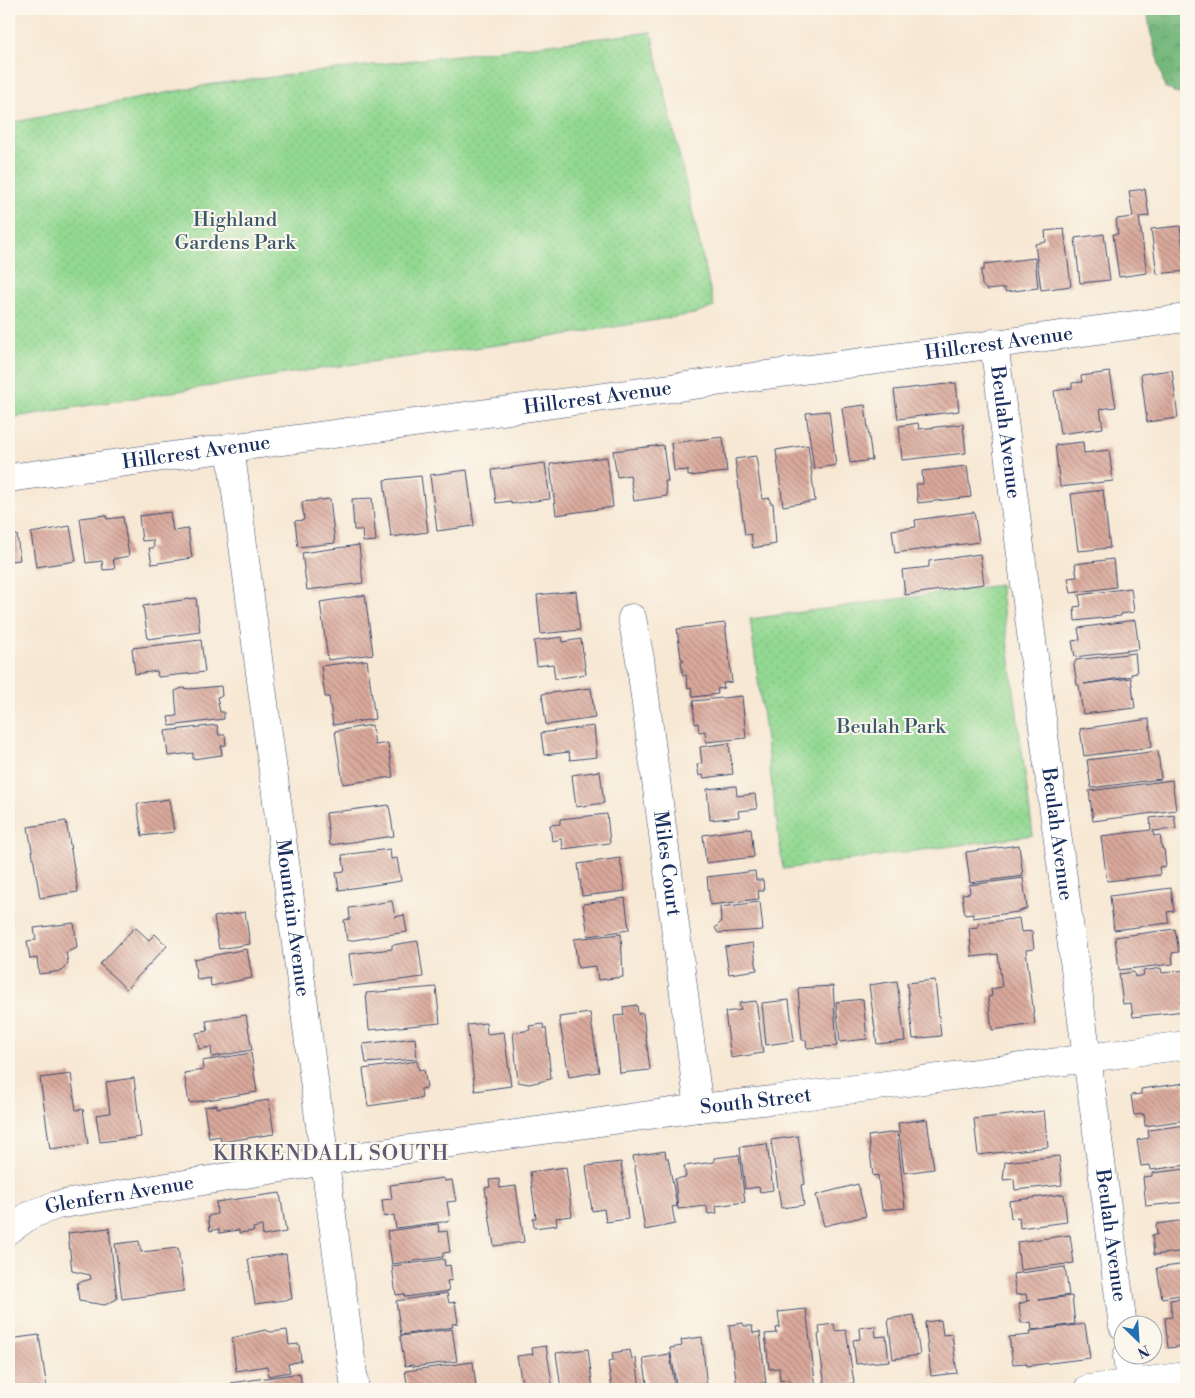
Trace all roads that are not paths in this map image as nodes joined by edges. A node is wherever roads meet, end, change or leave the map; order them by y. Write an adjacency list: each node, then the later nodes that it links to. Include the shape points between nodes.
1 (1186, 318): 2 (street, Hillcrest Avenue)
2 (994, 342): 3 (street, Hillcrest Avenue); 7 (street, Beulah Avenue)
3 (230, 447): 4 (street, Hillcrest Avenue); 9 (street, Mountain Avenue)
4 (9, 478)
5 (632, 618): 8 (street, Miles Court, via 642,668)
6 (1186, 1045): 7 (street, South Street)
7 (1086, 1057): 8 (street, South Street); 11 (street, Beulah Avenue)
8 (699, 1108): 9 (street, South Street)
9 (325, 1161): 10 (street, Glenfern Avenue, via 57,1204 30,1215); 15 (street, Mountain Avenue)
10 (9, 1230)
11 (1121, 1316)
12 (1128, 1366): 14 (street)
13 (1186, 1376): 14 (street)
14 (1131, 1386): 16 (street)
15 (355, 1389)
16 (1088, 1389)

